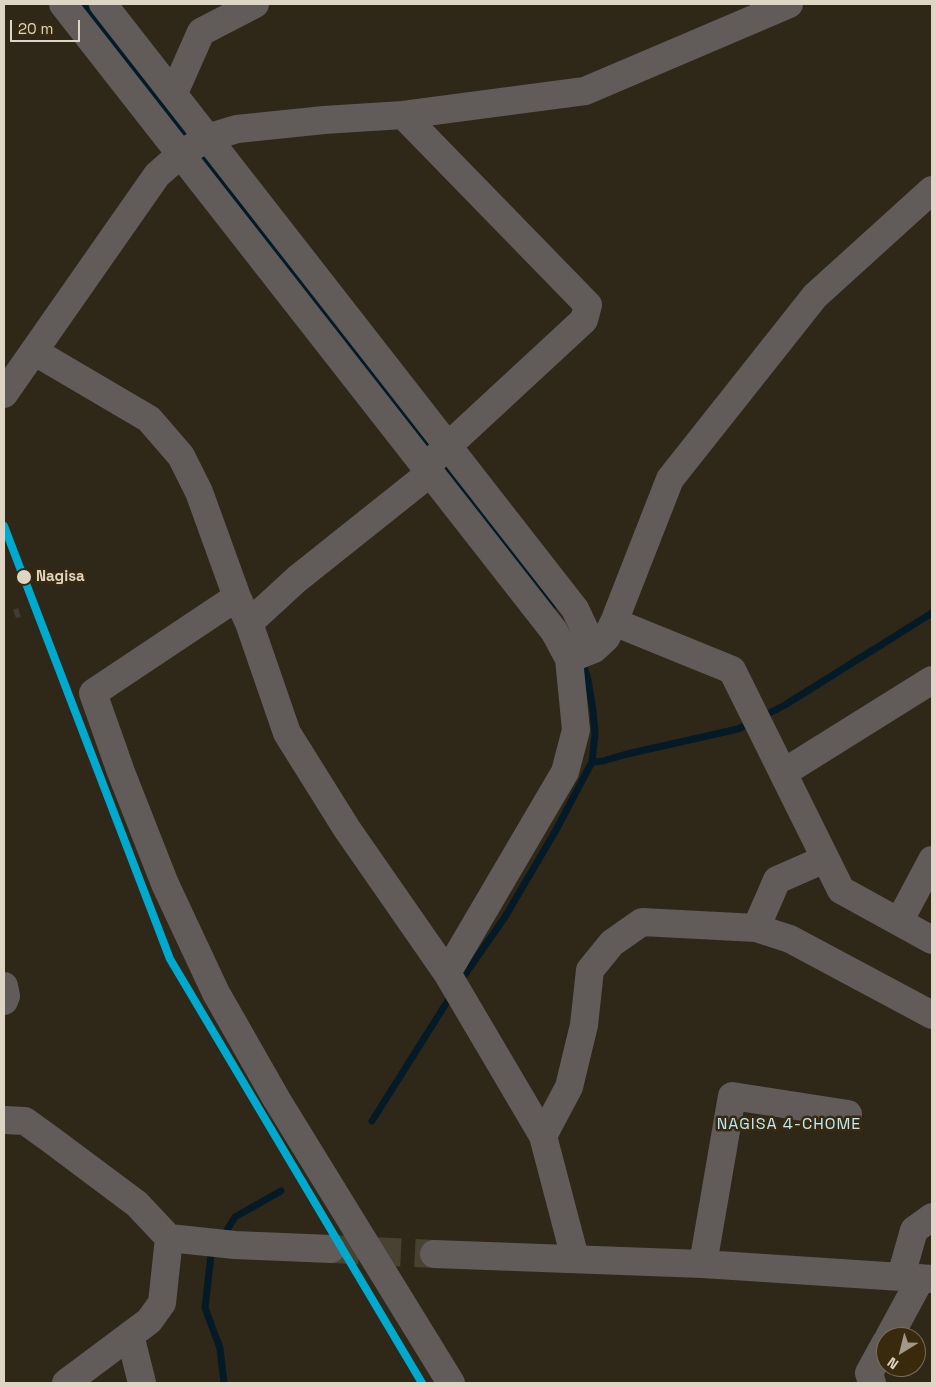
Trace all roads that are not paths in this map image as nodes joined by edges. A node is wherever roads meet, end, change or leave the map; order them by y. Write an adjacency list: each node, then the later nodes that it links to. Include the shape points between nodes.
1 (63, 4): 7 (street)
2 (103, 4): 5 (street)
3 (255, 4): 5 (street, via 201,32)
4 (789, 4): 6 (street, via 585,91)
5 (174, 93): 7 (street)
6 (403, 115): 7 (street, via 237,129); 11 (street, via 588,305 584,320)
7 (194, 146): 9 (street, via 157,175); 11 (street)
8 (932, 190): 13 (street, via 815,296 670,479)
9 (35, 352): 10 (street); 12 (street, via 149,419 181,456 199,492)
10 (4, 394)
11 (435, 460): 14 (street); 15 (street, via 554,631)
12 (237, 597): 14 (street); 42 (street, via 93,693 165,884 216,993 277,1100)
13 (614, 622): 15 (street, via 606,638); 17 (street, via 732,670)
14 (249, 623): 23 (street, via 287,733 347,829)
15 (581, 654): 23 (street, via 576,730 565,772)
16 (932, 680): 17 (street)
17 (783, 773): 18 (street)
18 (825, 859): 20 (street, via 841,890); 21 (street, via 777,880)
19 (932, 860): 20 (street)
20 (900, 922): 22 (street)
21 (756, 928): 26 (street, via 790,939); 29 (street, via 642,922 612,943 590,970 584,1025 569,1087)
22 (932, 940)
23 (447, 973): 29 (street)
24 (4, 986): 25 (street)
25 (4, 1001)
26 (932, 1015)
27 (848, 1114): 35 (street, via 732,1096)
28 (4, 1120): 31 (street, via 25,1121 137,1204)
29 (543, 1136): 34 (street)
30 (932, 1217): 36 (street, via 914,1230)
31 (170, 1238): 32 (street); 38 (street, via 162,1303 149,1321)
32 (331, 1249)
33 (434, 1254): 34 (street)
34 (575, 1258): 35 (street)
35 (703, 1264): 36 (street)
36 (918, 1278): 37 (street)
37 (894, 1327)
38 (130, 1335): 40 (street); 41 (street)
39 (876, 1360): 43 (street, via 869,1373)
40 (66, 1383)
41 (142, 1383)
42 (451, 1383)
43 (872, 1383)

